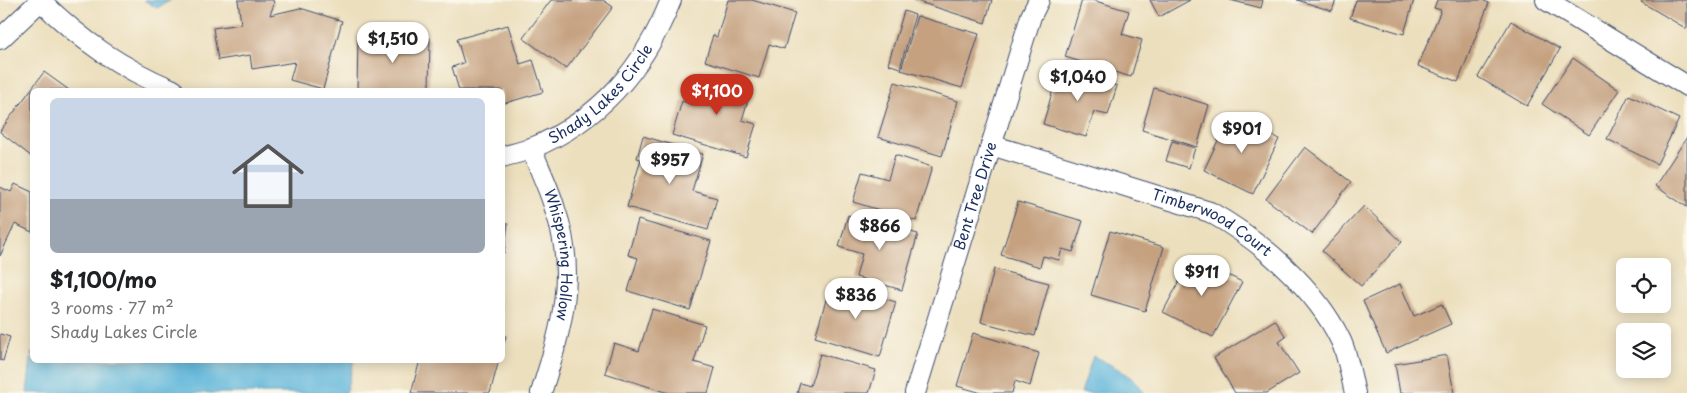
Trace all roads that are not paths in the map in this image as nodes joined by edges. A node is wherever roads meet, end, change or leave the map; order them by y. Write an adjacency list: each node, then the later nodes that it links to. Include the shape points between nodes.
1 (40, 0): 5 (street); 7 (street, via 104,55)
2 (671, 0): 9 (street, Shady Lakes Circle, via 643,57 621,85 594,111 564,132)
3 (1039, 0): 8 (street, Bent Tree Drive, via 1031,16)
4 (1546, 0): 6 (street)
5 (0, 39)
6 (1687, 86)
7 (168, 88)
8 (991, 145): 12 (street, Bent Tree Drive); 13 (street, Timberwood Court, via 1210,212 1226,221 1272,255 1320,308 1342,342)
9 (532, 148): 10 (street, Shady Lakes Circle); 11 (street, Whispering Hollow, via 556,210 564,248 566,284 556,344)
10 (505, 156)
11 (540, 393)
12 (915, 393)
13 (1355, 393)

